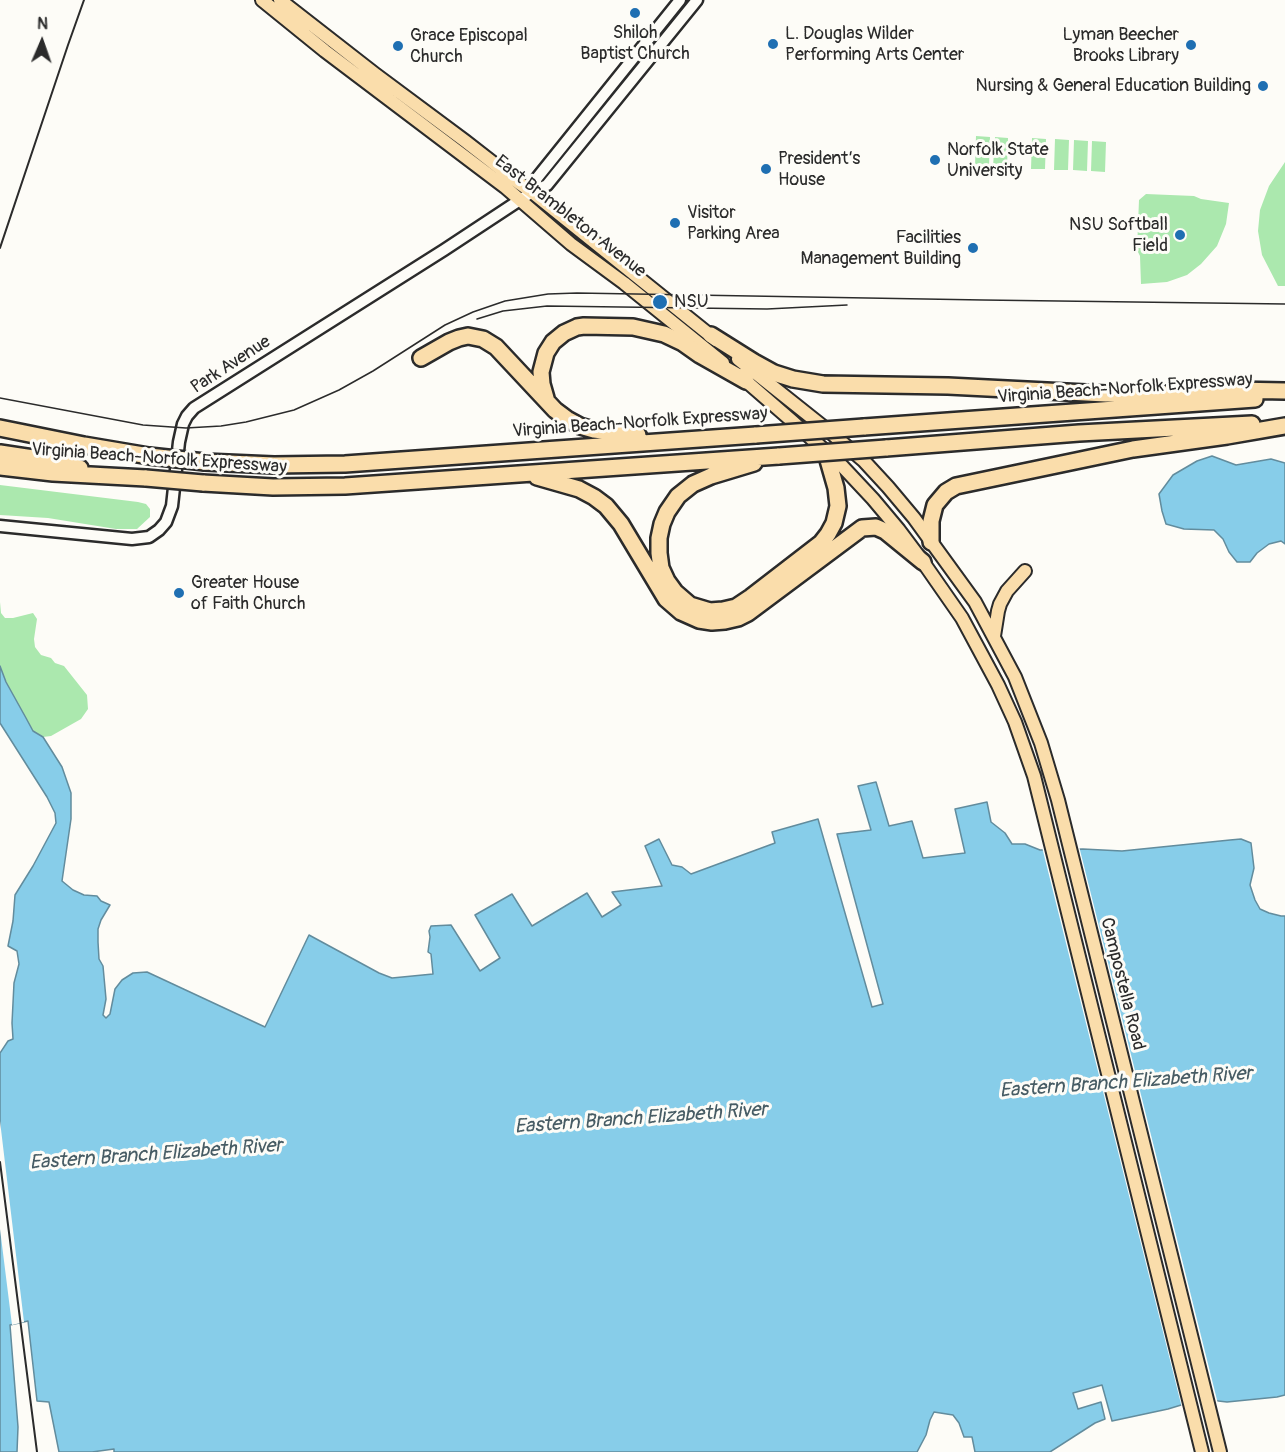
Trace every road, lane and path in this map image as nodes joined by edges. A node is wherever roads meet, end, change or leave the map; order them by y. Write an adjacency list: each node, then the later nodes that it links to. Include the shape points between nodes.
1 (262, 0): 6 (main road, East Brambleton Avenue)
2 (280, 0): 5 (main road, East Brambleton Avenue)
3 (680, 0): 5 (main road, Park Avenue, via 537,178)
4 (697, 0): 5 (main road, Park Avenue, via 548,185)
5 (532, 192): 6 (main road, Park Avenue); 7 (main road, East Brambleton Avenue)
6 (522, 200): 9 (main road, East Brambleton Avenue, via 571,244); 22 (main road, Park Avenue, via 194,408 180,436 171,512 154,534 132,539)
7 (711, 335): 10 (highway, via 774,373 823,384 1116,395); 23 (main road, East Brambleton Avenue, via 864,461)
8 (421, 358): 12 (highway, via 459,338 483,339 496,347)
9 (746, 381): 12 (highway, via 664,334 623,326 584,326 564,333 546,353 541,372); 17 (main road, East Brambleton Avenue)
10 (1285, 391)
11 (1285, 397): 15 (highway, Virginia Beach-Norfolk Expressway, bridge)
12 (547, 401): 15 (highway, via 567,419 594,430)
13 (1285, 424): 18 (highway, Virginia Beach-Norfolk Expressway, bridge, via 1069,434); 23 (highway, via 1133,449 956,486 935,505)
14 (0, 428): 15 (highway, Virginia Beach-Norfolk Expressway, bridge, via 149,456 274,465)
15 (693, 439)
16 (0, 453): 21 (highway)
17 (826, 453): 18 (highway, via 838,506 834,524 821,543 736,607 710,611 690,604 675,592 661,568 659,538 667,512 678,496 699,481); 24 (main road, East Brambleton Avenue, via 873,499)
18 (778, 456): 20 (highway, Virginia Beach-Norfolk Expressway)
19 (0, 467): 21 (highway, Virginia Beach-Norfolk Expressway)
20 (526, 473): 21 (highway, Virginia Beach-Norfolk Expressway, bridge, via 322,487); 24 (highway, via 579,489 601,502 621,524 666,599 699,620 725,621 748,613 866,527 885,531)
21 (115, 476)
22 (0, 526)
23 (931, 542): 26 (main road, East Brambleton Avenue, via 975,602)
24 (923, 562): 27 (main road, East Brambleton Avenue)
25 (1025, 570): 26 (main road, via 1000,604)
26 (994, 636): 29 (main road, Campostella Road, via 1035,725 1050,771)
27 (977, 645): 28 (main road, Campostella Road, via 1015,722 1034,776)
28 (1202, 1452)
29 (1220, 1452)

